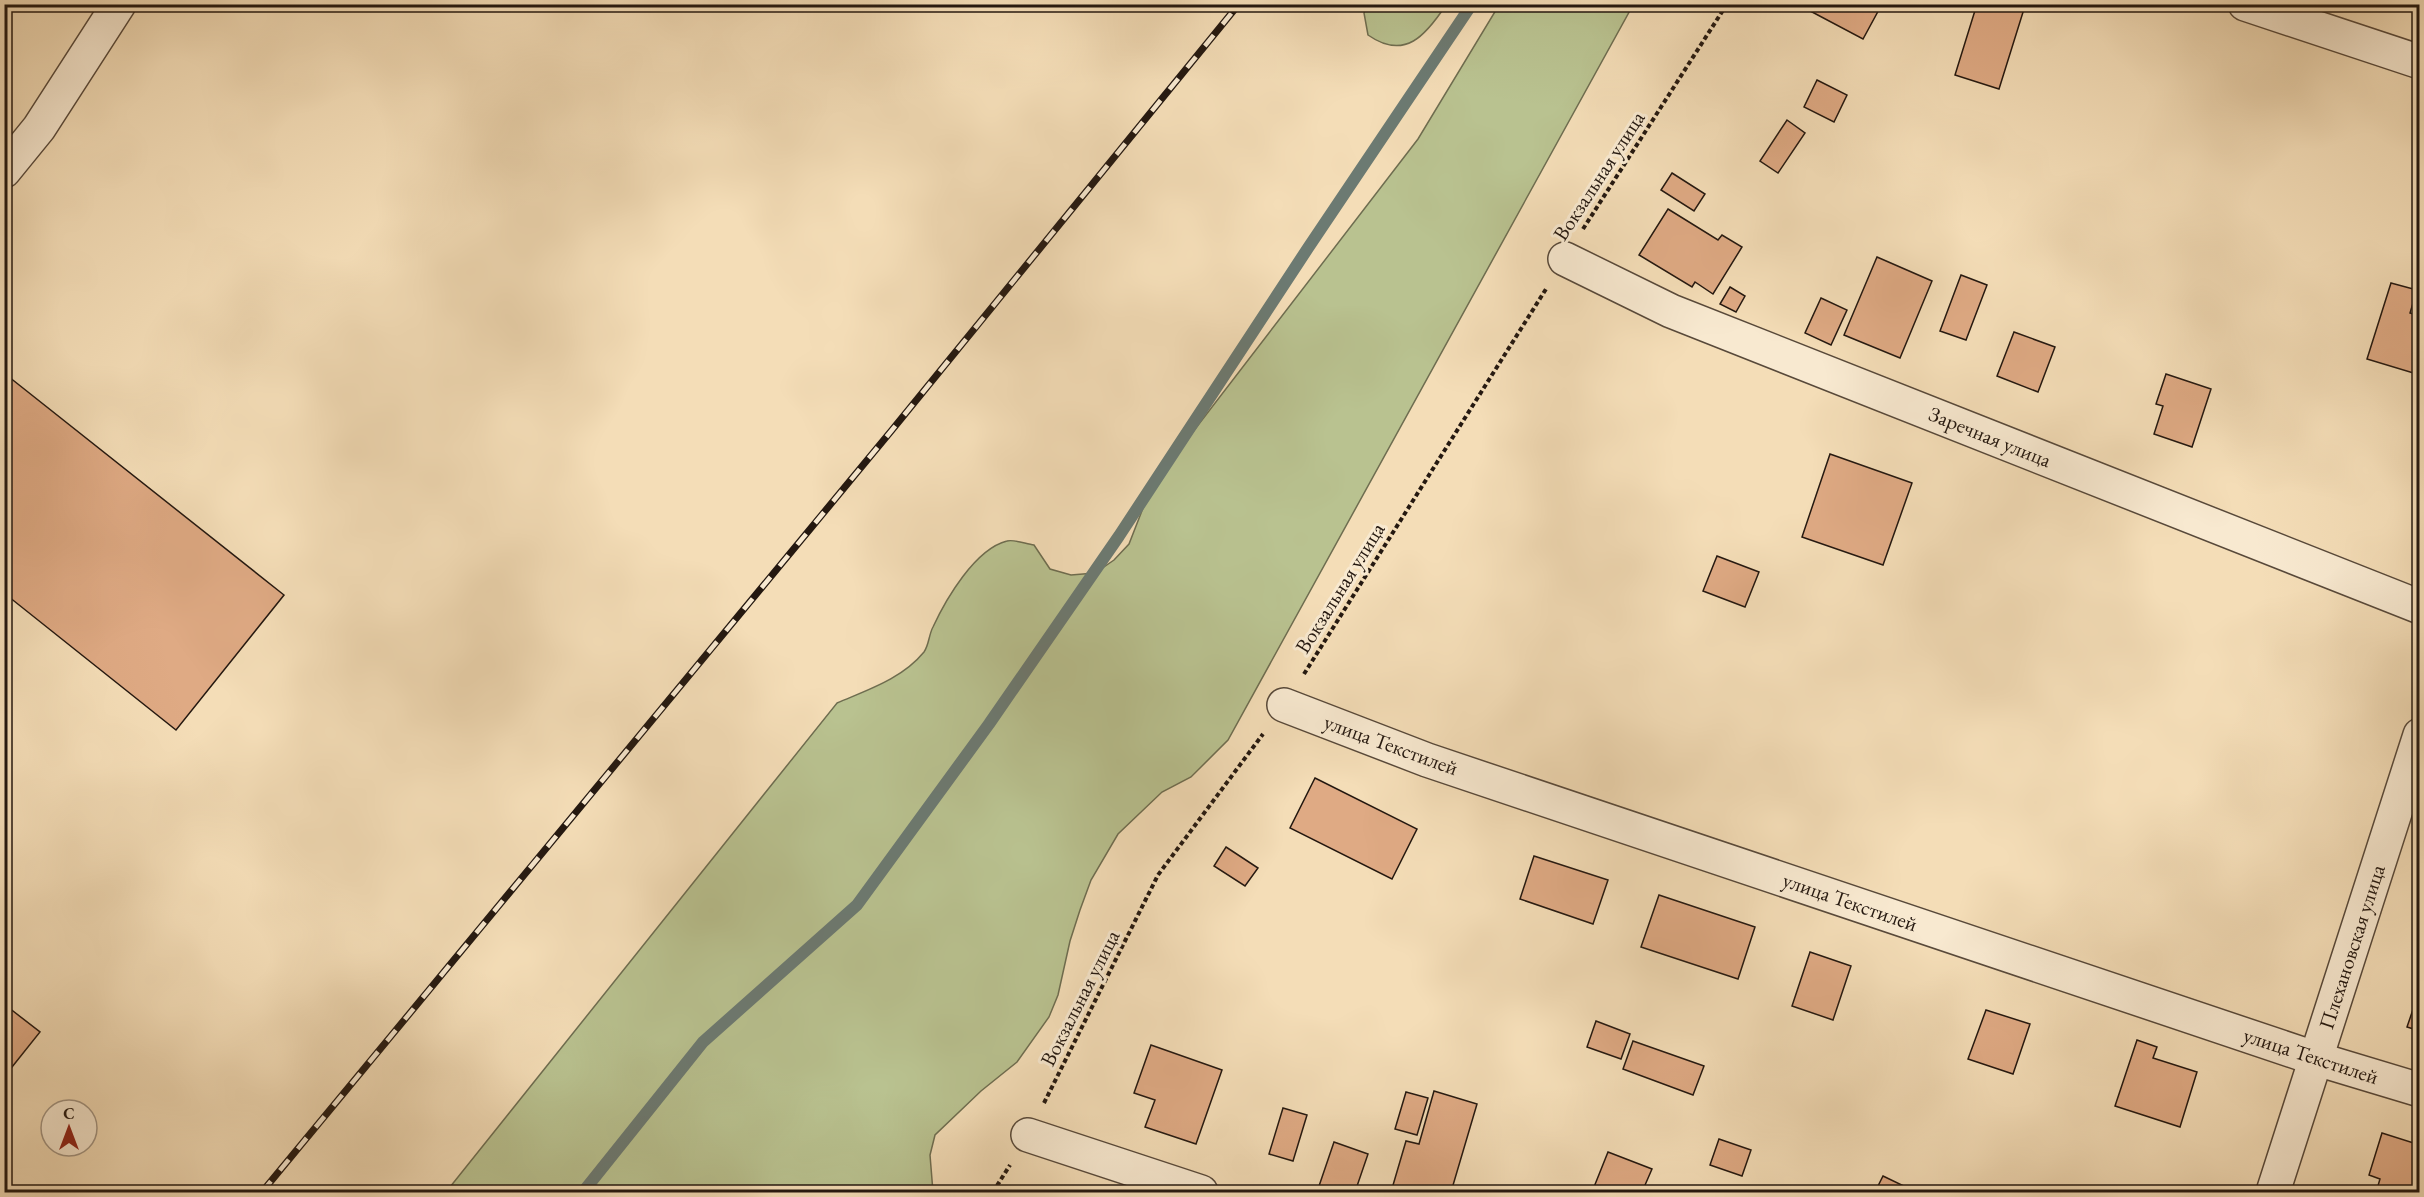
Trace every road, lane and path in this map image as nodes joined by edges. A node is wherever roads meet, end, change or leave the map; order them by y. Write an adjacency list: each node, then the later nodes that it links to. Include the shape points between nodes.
1 (119, 4): 5 (street, via 39,128)
2 (1726, 4): 6 (path, Вокзальная улица)
3 (2245, 4): 4 (street)
4 (2420, 62)
5 (4, 171)
6 (1565, 259): 7 (street, Заречная улица, via 1671,311); 8 (path, Вокзальная улица)
7 (2420, 607)
8 (1284, 705): 10 (street, улица Текстилей, via 1428,760); 12 (path, Вокзальная улица, via 1158,875)
9 (2420, 735): 10 (street, Плехановская улица)
10 (2317, 1059): 11 (street, улица Текстилей); 15 (street, Плехановская улица)
11 (2420, 1090)
12 (1028, 1135): 13 (path, Вокзальная улица); 14 (street)
13 (993, 1192)
14 (1201, 1192)
15 (2273, 1192)

